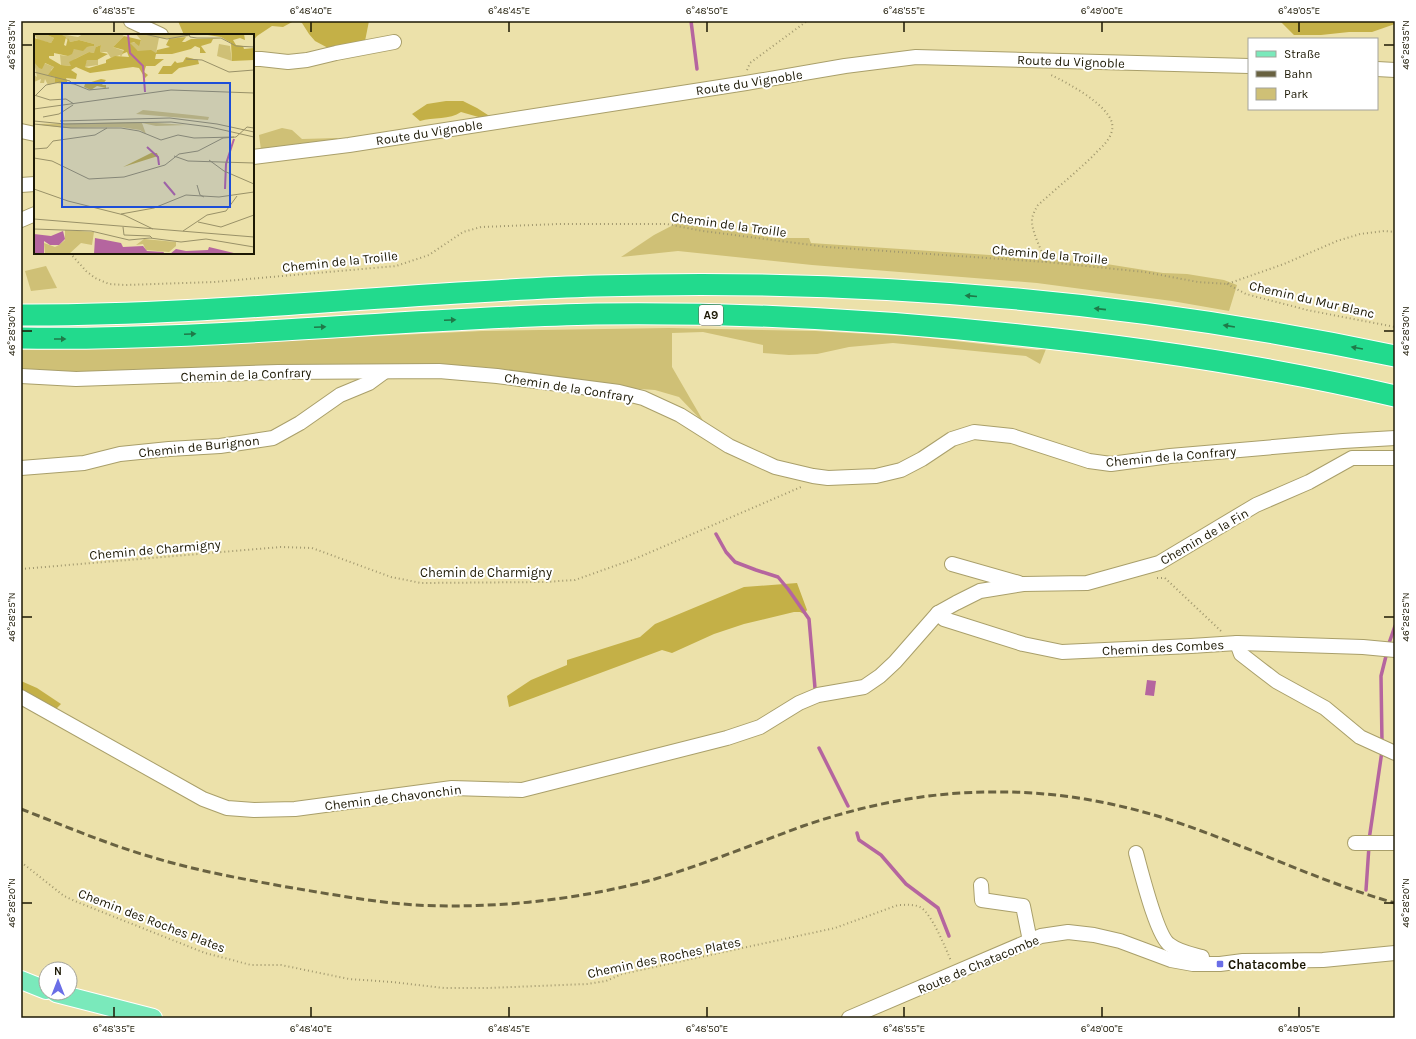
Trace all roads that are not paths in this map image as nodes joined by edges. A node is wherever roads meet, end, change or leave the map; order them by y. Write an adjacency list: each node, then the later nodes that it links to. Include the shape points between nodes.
1 (131, 21): 2 (street)
2 (158, 34)
3 (394, 42): 4 (street, via 307,60 288,62)
4 (254, 59)
5 (1248, 66): 10 (street, Route du Vignoble, via 916,57 349,145)
6 (1378, 69): 7 (street)
7 (1395, 70)
8 (21, 131): 9 (street)
9 (34, 134)
10 (254, 157)
11 (34, 184): 12 (street)
12 (21, 185)
13 (34, 214): 14 (street)
14 (21, 220)
15 (21, 315): 17 (highway, one-way to 15, via 1240,328 1105,309 927,292 786,286 597,286 135,313)
16 (21, 338): 20 (highway, A9, one-way to 20, via 142,337 595,314 779,317 914,325 1100,344 1245,366)
17 (1395, 356)
18 (384, 372): 19 (street, Chemin de la Confrary, via 278,372 76,379); 21 (street, Chemin de la Confrary, via 497,376 619,392 643,398 680,415 729,446 775,467 828,478 876,476 901,470 952,439 974,432 1012,436 1089,461 1111,464 1186,455); 23 (street, Chemin de Burignon, via 368,383 340,395 273,438 220,446 120,454 84,463)
19 (21, 376)
20 (1395, 396)
21 (1395, 438)
22 (1395, 458): 25 (street, Chemin de la Fin, via 1352,458 1310,482 1256,505 1159,563 1087,583)
23 (21, 468)
24 (952, 564): 25 (street)
25 (1023, 584): 26 (street, Chemin de la Fin, via 980,591)
26 (938, 614): 27 (street, Chemin des Combes, via 944,619 1023,644 1062,652 1190,646); 29 (street, Chemin de Chavonchin, via 895,662 864,687 818,695 799,703 760,727 727,738 522,790 452,788 295,809 227,808 203,799)
27 (1231, 639): 28 (street, Chemin des Combes); 30 (street, via 1241,654 1276,681 1325,708 1360,737)
28 (1395, 650)
29 (21, 697)
30 (1395, 753)
31 (1355, 843): 32 (street)
32 (1395, 843)
33 (1136, 853): 37 (street, via 1156,920 1169,945)
34 (981, 885): 35 (street, via 982,900 1023,906)
35 (1030, 941): 37 (street, Route de Chatacombe, via 1041,936 1068,932 1094,935 1120,941 1171,960 1193,964); 42 (street, Route de Chatacombe)
36 (1395, 953): 37 (street, Route de Chatacombe, via 1323,960 1243,961)
37 (1220, 964)
38 (21, 980): 39 (main road)
39 (38, 987)
40 (78, 999): 41 (main road)
41 (153, 1018)
42 (849, 1018)

